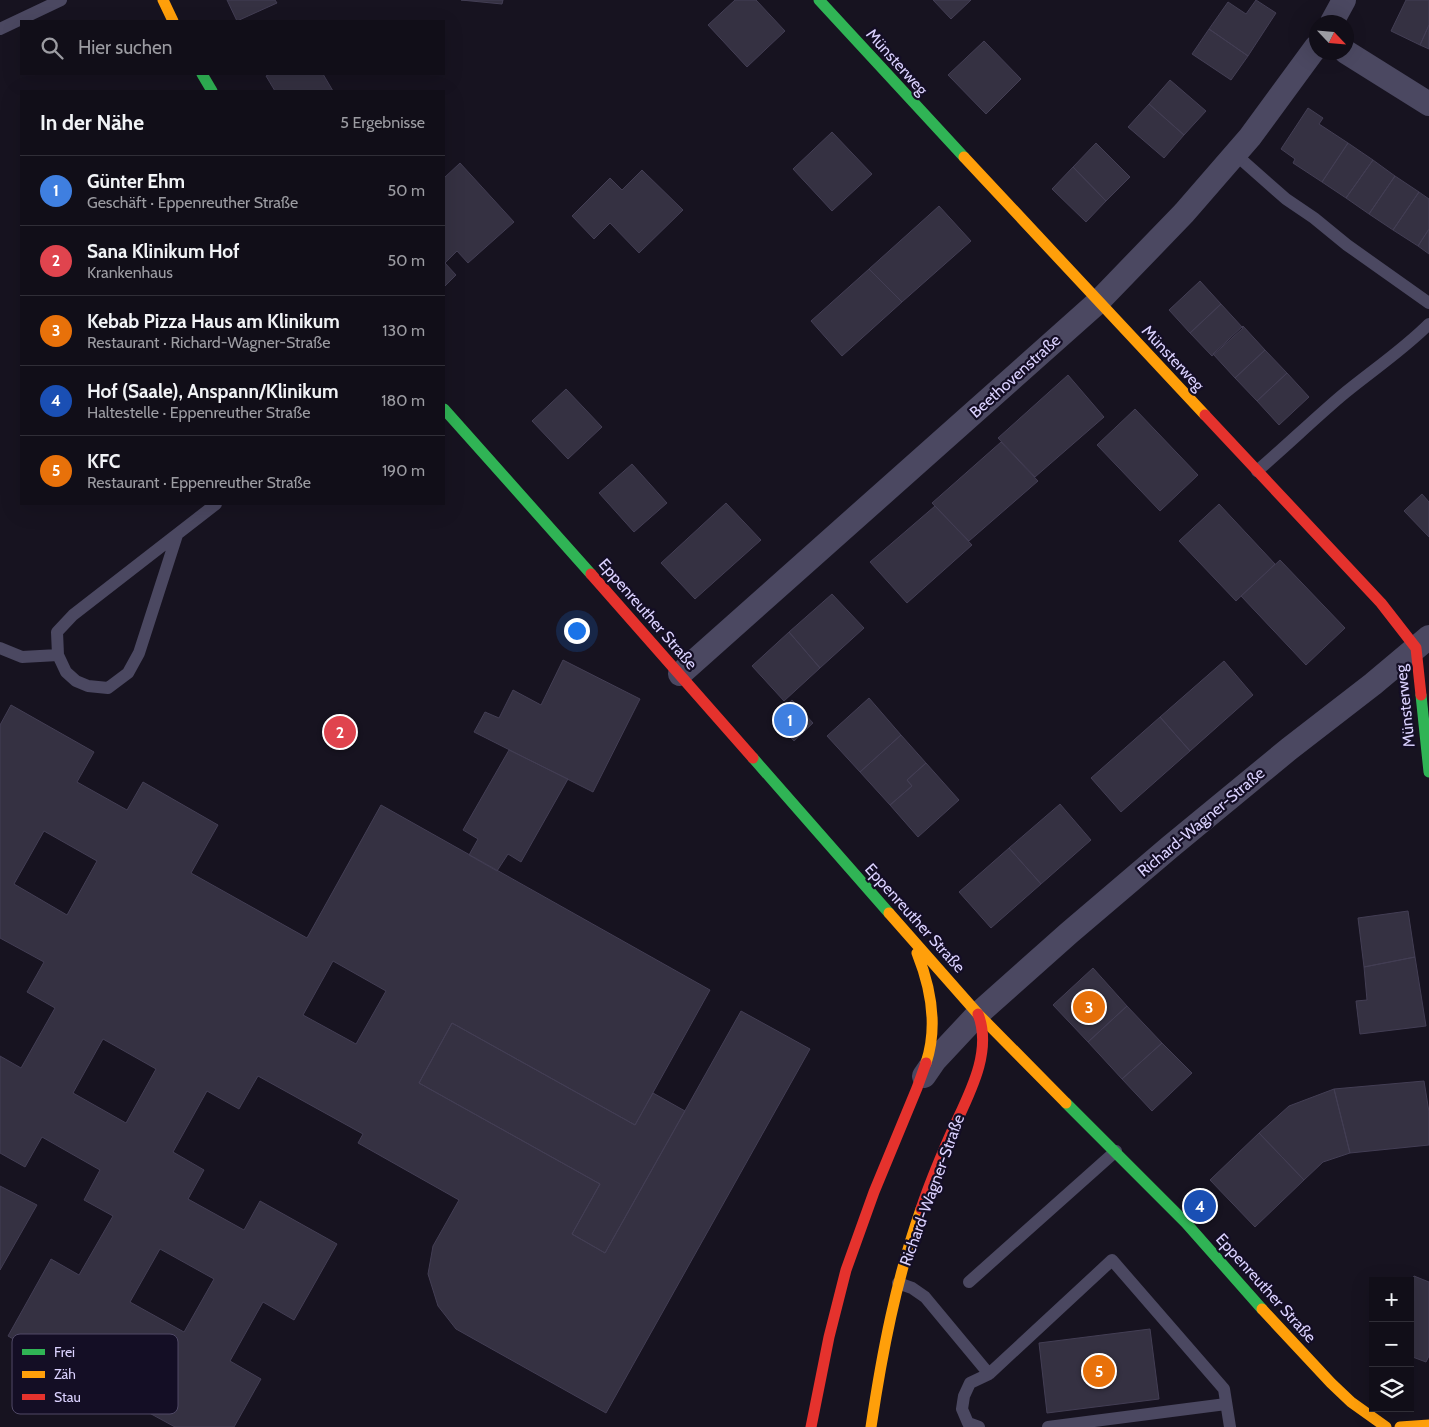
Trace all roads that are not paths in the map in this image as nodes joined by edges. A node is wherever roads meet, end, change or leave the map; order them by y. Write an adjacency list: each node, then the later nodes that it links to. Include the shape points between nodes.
1 (61, 0): 7 (lane)
2 (163, 0): 6 (main road)
3 (819, 0): 14 (main road, Münsterweg)
4 (1344, 0): 5 (street)
5 (1336, 15)
6 (173, 20)
7 (0, 29)
8 (1309, 57): 13 (street, Beethovenstraße)
9 (1354, 57): 12 (street)
10 (203, 75): 11 (main road)
11 (211, 90)
12 (1429, 104)
13 (1235, 154): 14 (street, Beethovenstraße, via 1184,213); 15 (lane, via 1286,199)
14 (1098, 302): 18 (main road, Münsterweg); 24 (street, Beethovenstraße)
15 (1429, 303)
16 (1429, 324): 18 (lane, via 1341,396)
17 (445, 410): 24 (main road, Eppenreuther Straße)
18 (1257, 472): 21 (main road, Münsterweg)
19 (215, 505): 20 (lane)
20 (177, 535): 23 (lane, via 73,615 57,632); 23 (lane, via 139,653 128,673 108,688 88,686 66,672)
21 (1422, 642): 25 (main road, Münsterweg); 27 (street, Richard-Wagner-Straße, via 1170,847)
22 (0, 648): 23 (lane, via 22,657)
23 (58, 655)
24 (680, 674): 26 (main road, Eppenreuther Straße)
25 (1429, 772)
26 (904, 929): 27 (main road, Eppenreuther Straße); 28 (main road, Richard-Wagner-Straße, via 925,973 931,1001 930,1050)
27 (978, 1014): 28 (street, Richard-Wagner-Straße, via 935,1060); 29 (main road, Eppenreuther Straße); 31 (main road, Richard-Wagner-Straße, via 983,1039 979,1067 926,1196)
28 (917, 1088): 35 (main road, Richard-Wagner-Straße, via 846,1270)
29 (1116, 1151): 30 (lane); 40 (main road, Eppenreuther Straße, via 1331,1383)
30 (969, 1282)
31 (898, 1283): 32 (lane, via 925,1297); 36 (main road, Richard-Wagner-Straße)
32 (988, 1374): 33 (lane, via 1112,1260 1224,1389); 37 (lane, via 970,1383 964,1396 962,1409 968,1423)
33 (1226, 1404): 38 (lane); 39 (lane)
34 (1429, 1425): 41 (main road)
35 (811, 1427)
36 (871, 1427)
37 (979, 1427)
38 (1048, 1427)
39 (1230, 1427)
40 (1386, 1427)
41 (1400, 1427)

